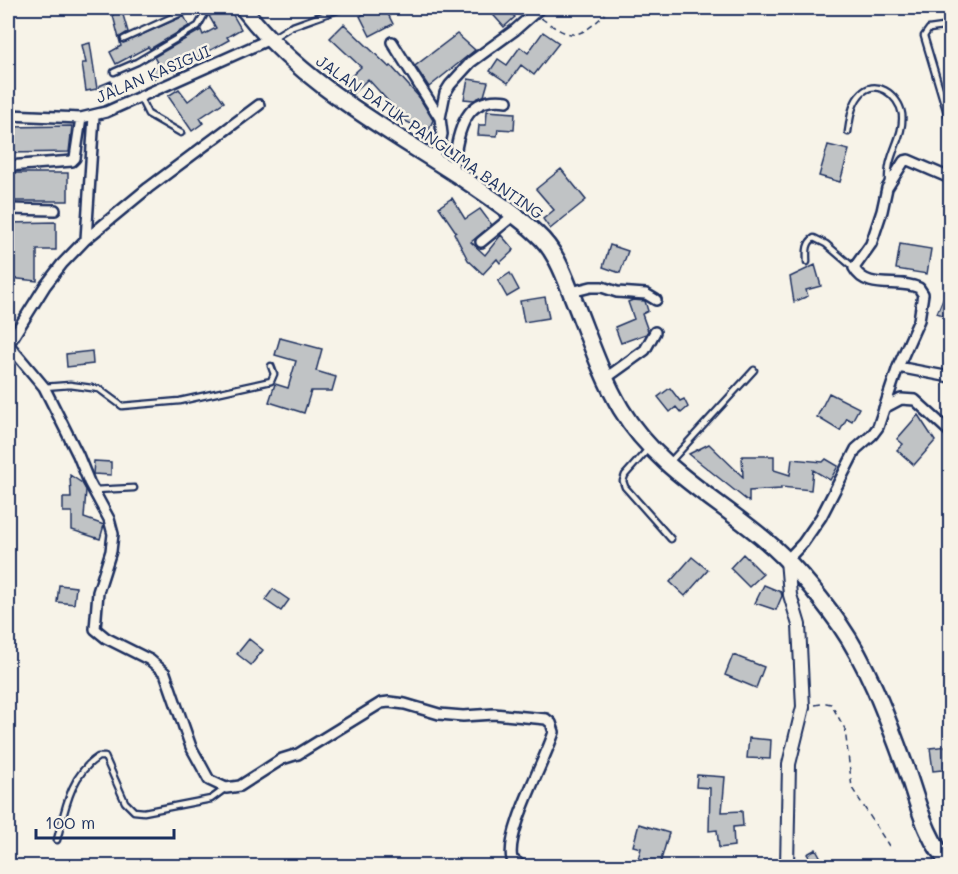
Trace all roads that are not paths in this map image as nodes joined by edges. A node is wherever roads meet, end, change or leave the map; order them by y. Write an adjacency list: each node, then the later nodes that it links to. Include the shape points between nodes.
1 (192, 8): 7 (lane)
2 (208, 8): 10 (lane, via 198,26)
3 (243, 8): 8 (main road, JALAN DATUK PANGLIMA BANTING)
4 (343, 8): 8 (lane, via 290,27)
5 (537, 10): 17 (street, via 457,75 445,93)
6 (951, 26): 18 (lane, via 929,29 924,36)
7 (124, 39)
8 (270, 39): 11 (street, JALAN KASIGUI); 21 (main road, JALAN DATUK PANGLIMA BANTING, via 334,96)
9 (392, 42): 17 (street)
10 (114, 72)
11 (140, 98): 15 (street, JALAN KASIGUI); 20 (lane, via 148,114)
12 (507, 101): 23 (street, via 486,102 467,114)
13 (259, 105): 29 (street)
14 (8, 115): 16 (street, JALAN KASIGUI)
15 (94, 116): 16 (street, JALAN KASIGUI); 29 (street)
16 (81, 117): 22 (street, via 72,162)
17 (440, 118): 21 (street, via 442,134)
18 (951, 123)
19 (848, 132): 25 (lane, via 853,106 862,92 879,88 890,92 898,102 902,126)
20 (181, 133)
21 (432, 159): 23 (main road, JALAN DATUK PANGLIMA BANTING)
22 (8, 166)
23 (452, 172): 28 (main road, JALAN DATUK PANGLIMA BANTING)
24 (951, 178): 25 (street, via 908,160)
25 (887, 188): 32 (street, via 871,244)
26 (8, 209): 27 (street)
27 (55, 210)
28 (514, 215): 30 (street); 33 (main road, JALAN DATUK PANGLIMA BANTING, via 548,244)
29 (86, 239): 36 (street, via 45,286)
30 (481, 243)
31 (807, 262): 32 (lane, via 807,249 814,238)
32 (854, 268): 38 (street, via 865,279 915,285 923,294 919,320)
33 (571, 292): 34 (street, via 602,287 646,294); 41 (main road, JALAN DATUK PANGLIMA BANTING)
34 (656, 300)
35 (656, 332): 41 (street, via 645,350)
36 (8, 345): 42 (street)
37 (271, 366): 42 (lane, via 271,381 152,404 122,406 99,389)
38 (898, 367): 40 (street); 43 (street)
39 (754, 370): 46 (lane)
40 (951, 377)
41 (606, 378): 45 (main road, JALAN DATUK PANGLIMA BANTING, via 621,409)
42 (44, 387): 48 (street)
43 (884, 408): 44 (street, via 901,399 915,400); 50 (street, via 874,432 856,449 816,524)
44 (951, 432)
45 (650, 447): 46 (main road, JALAN DATUK PANGLIMA BANTING); 49 (lane, via 623,481)
46 (668, 464): 50 (main road, JALAN DATUK PANGLIMA BANTING)
47 (134, 488): 48 (lane)
48 (94, 490): 51 (street, via 113,534 109,564 98,592 95,629 150,660 165,673 201,767 209,780)
49 (671, 538)
50 (787, 560): 53 (main road, JALAN DATUK PANGLIMA BANTING, via 825,604 855,649 894,736 936,847); 55 (street, via 790,595 799,625 803,707 789,764)
51 (226, 788): 52 (lane, via 211,799 134,811 125,802 105,757 98,757 80,772); 54 (street, via 240,786 389,702 439,714 494,714 546,720 554,732 510,847 512,859)
52 (57, 840)
53 (951, 863)
54 (522, 867)
55 (787, 867)

